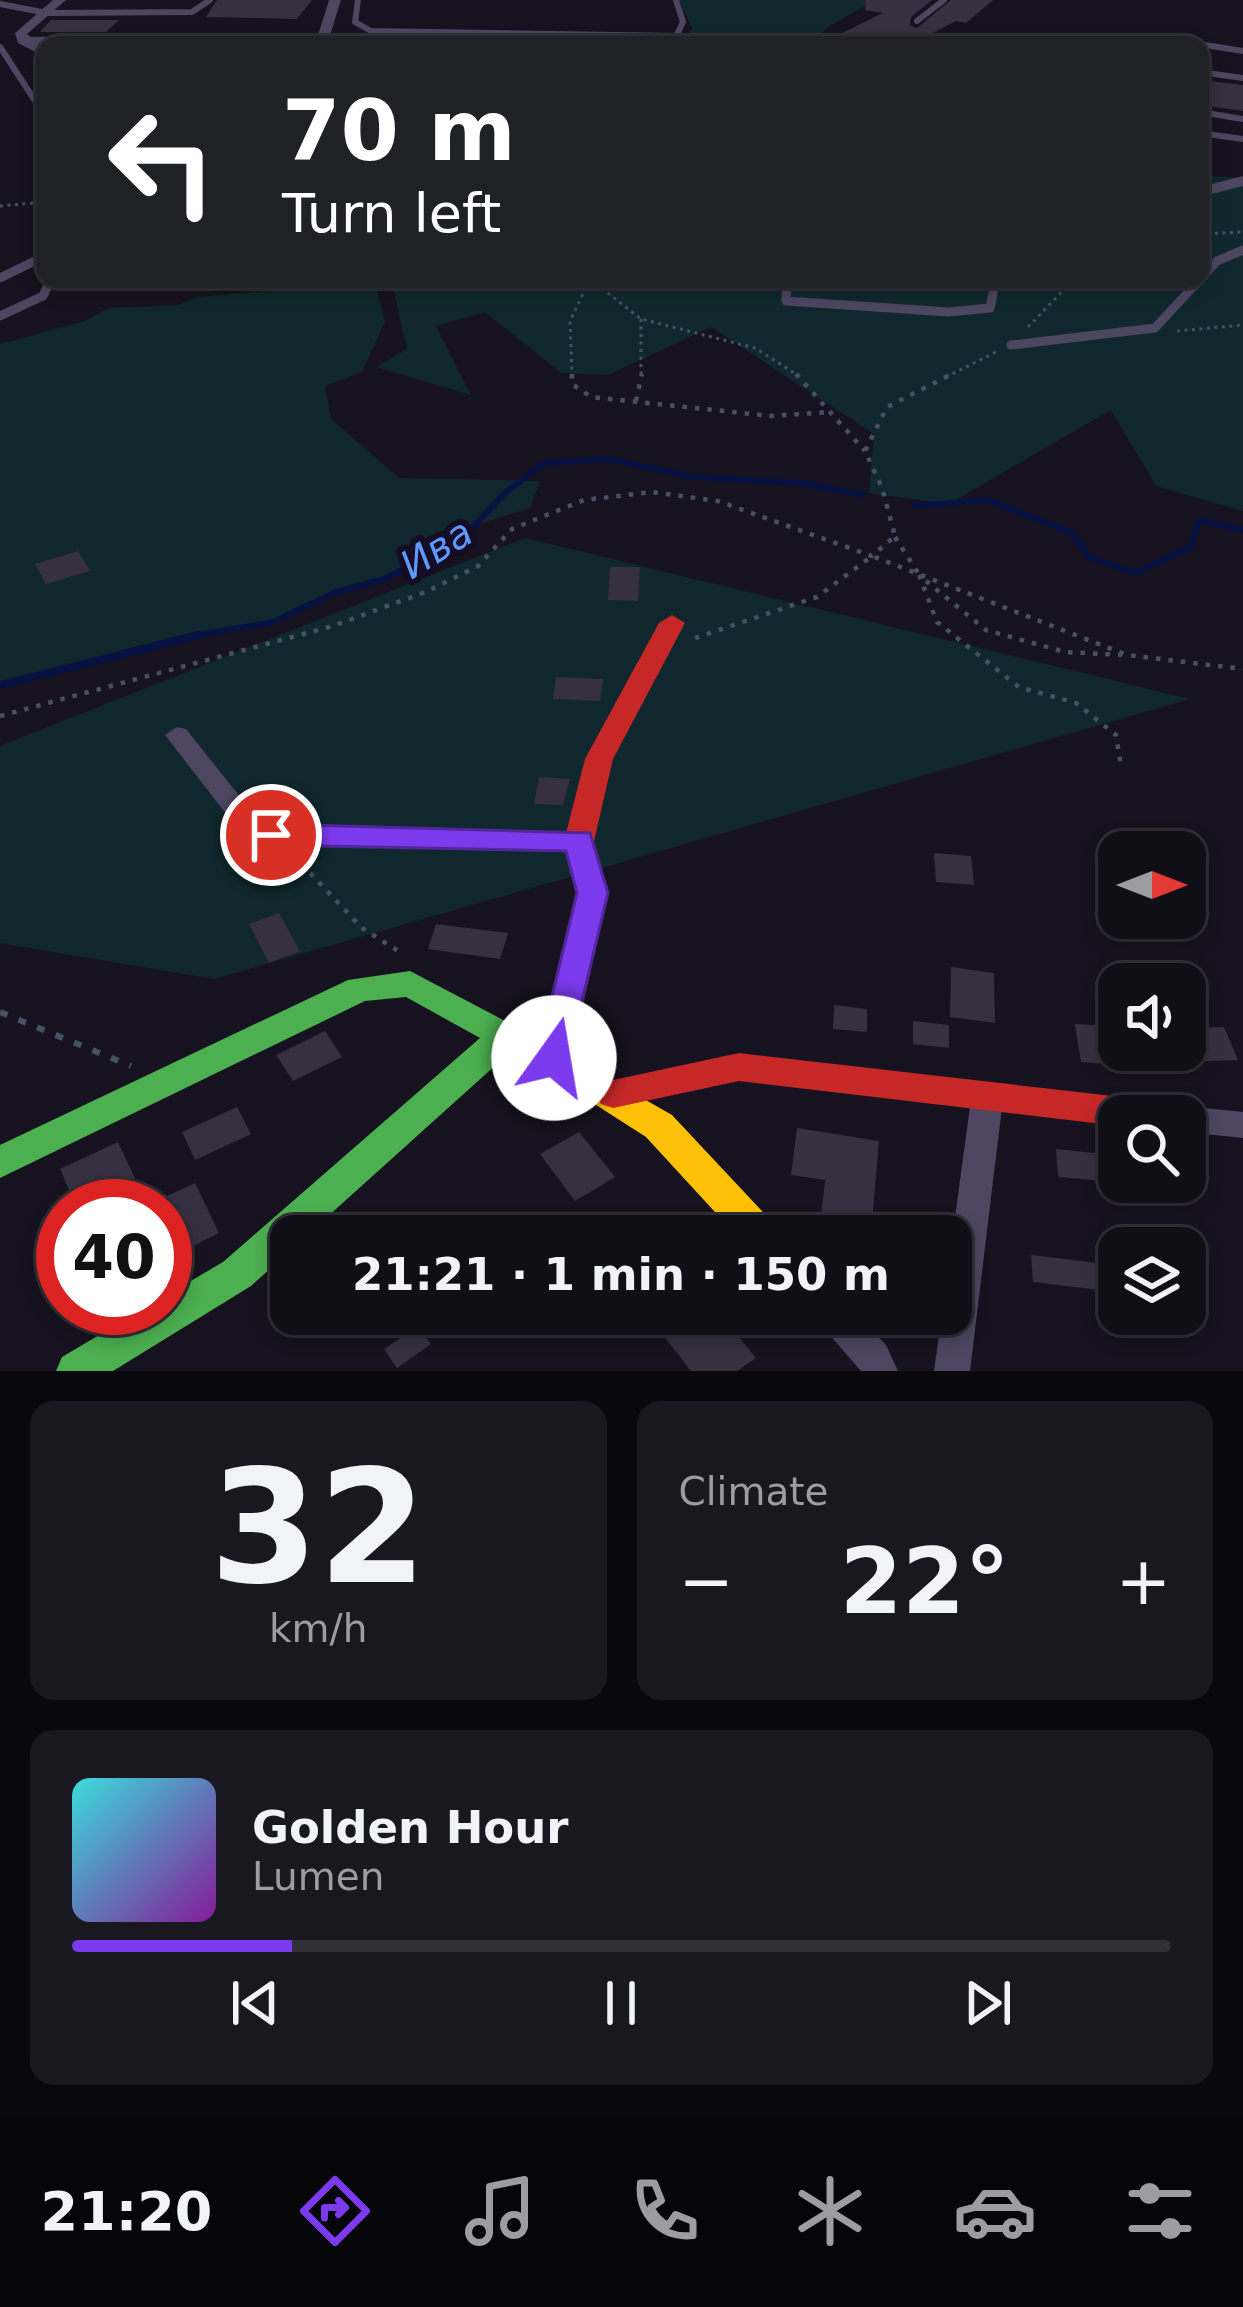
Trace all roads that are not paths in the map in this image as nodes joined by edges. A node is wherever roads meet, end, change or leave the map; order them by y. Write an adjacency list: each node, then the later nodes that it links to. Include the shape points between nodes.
1 (60, 0): 8 (street)
2 (210, 0): 8 (lane, via 190,15)
3 (334, 0): 10 (street)
4 (358, 0): 11 (lane, via 355,22 370,31)
5 (676, 0): 12 (lane, via 683,22)
6 (944, 0): 9 (lane)
7 (0, 4): 8 (lane)
8 (47, 13): 13 (street)
9 (917, 21)
10 (324, 36)
11 (522, 36)
12 (676, 36)
13 (22, 40): 14 (lane); 17 (street)
14 (36, 40)
15 (1209, 46): 18 (lane)
16 (0, 47): 21 (lane)
17 (36, 48)
18 (1243, 51)
19 (1209, 74): 20 (lane)
20 (1243, 78)
21 (36, 102)
22 (1209, 113): 23 (lane)
23 (1243, 119)
24 (1209, 134): 25 (lane)
25 (1243, 139)
26 (1243, 182): 27 (street)
27 (1209, 190)
28 (1243, 250): 30 (lane)
29 (36, 260): 31 (lane)
30 (1209, 270)
31 (0, 278)
32 (47, 288): 36 (lane)
33 (787, 288): 34 (lane, via 786,301 950,312 991,308)
34 (994, 288)
35 (1192, 288): 37 (lane, via 1155,328)
36 (0, 316)
37 (1011, 345)
38 (680, 633): 40 (street, via 599,759)
39 (177, 735): 40 (street, via 236,808 271,835)
40 (579, 841): 42 (street, via 592,893)
41 (504, 1036): 42 (street); 48 (street, via 410,984 360,989); 51 (street, via 237,1274)
42 (554, 1058): 43 (street)
43 (613, 1094): 44 (street, via 739,1067); 49 (street, via 659,1126)
44 (987, 1099): 45 (street); 53 (street)
45 (1098, 1110)
46 (1206, 1121): 47 (street)
47 (1243, 1125)
48 (0, 1162)
49 (742, 1215)
50 (853, 1335): 52 (street)
51 (76, 1371)
52 (880, 1371)
53 (952, 1371)

